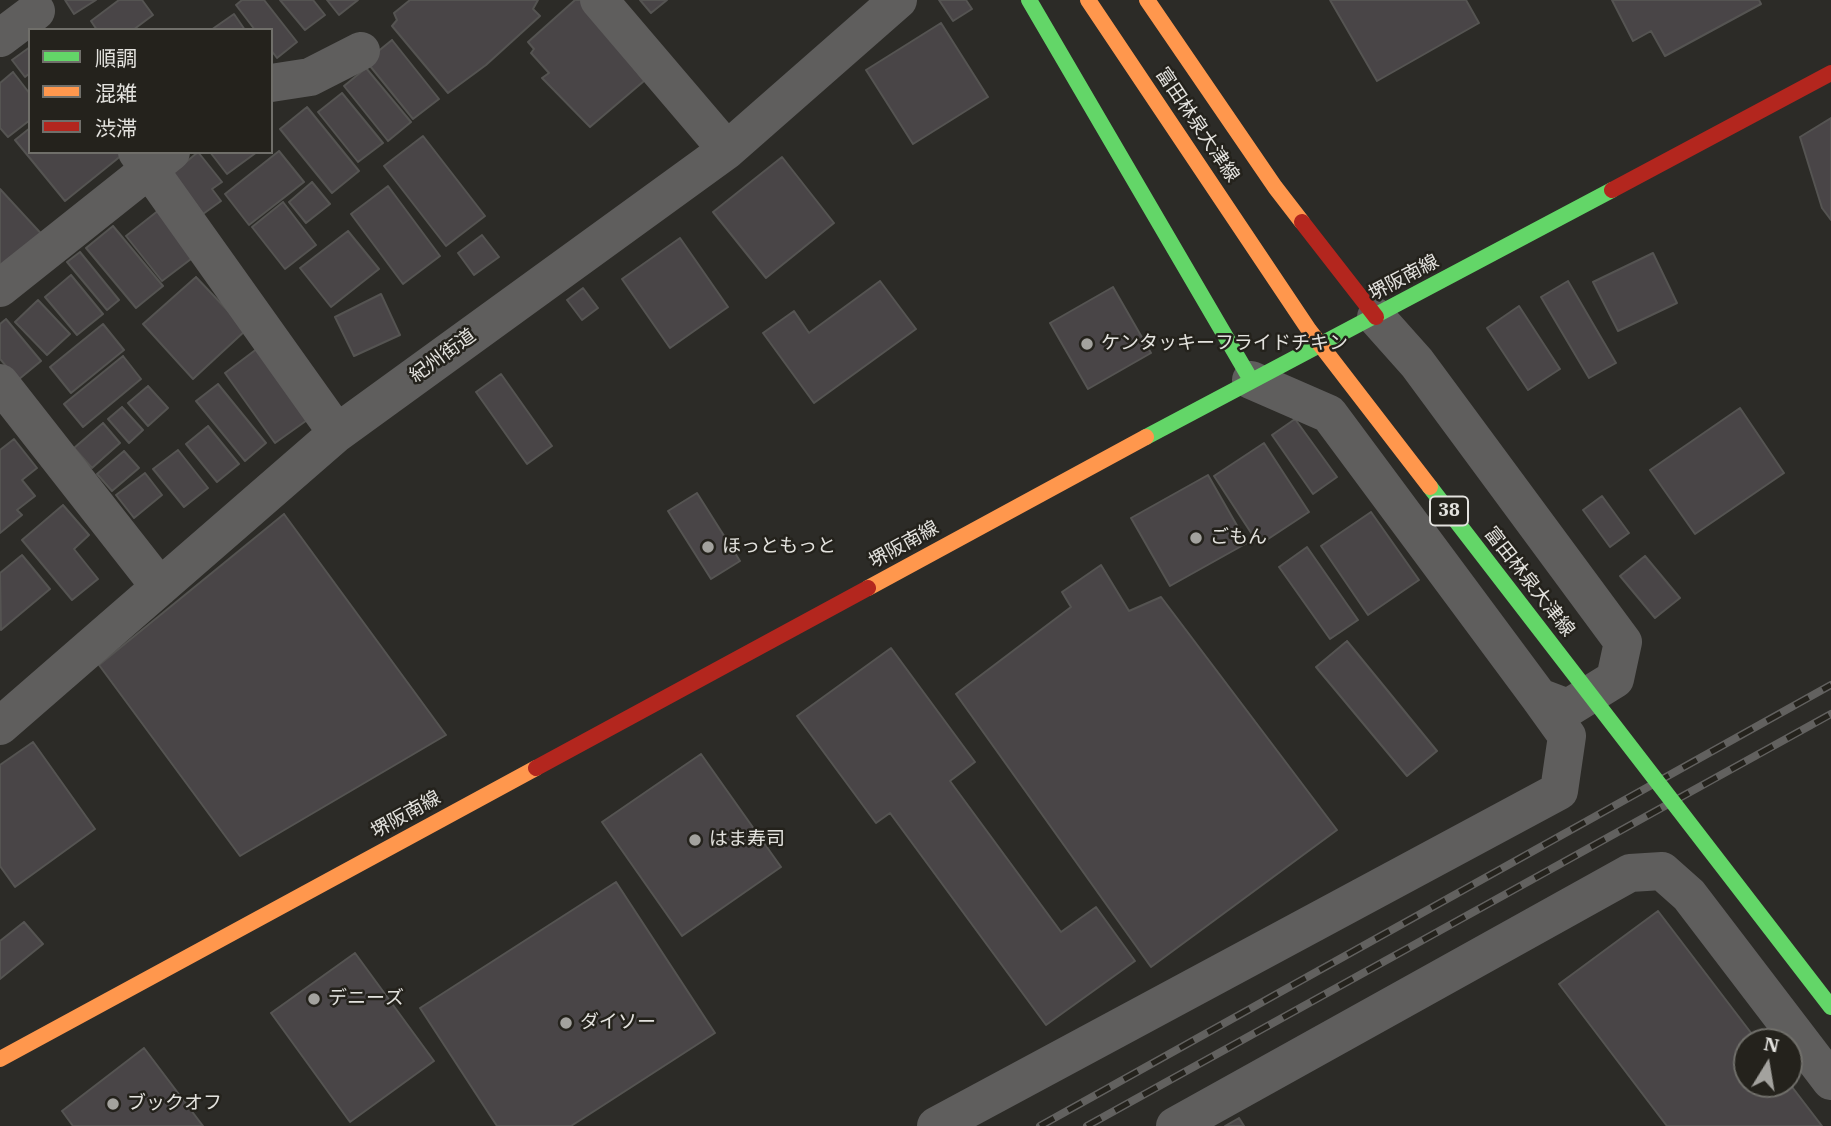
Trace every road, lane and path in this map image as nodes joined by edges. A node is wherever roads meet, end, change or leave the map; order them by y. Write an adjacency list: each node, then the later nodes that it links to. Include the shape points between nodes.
1 (599, 0): 11 (street)
2 (898, 0): 11 (street, 紀州街道)
3 (1028, 0): 15 (main road)
4 (1088, 0): 22 (main road, 富田林泉大津線 / 38, bridge, via 1309,331)
5 (1147, 0): 14 (main road, via 1275,187)
6 (37, 14): 7 (street)
7 (0, 38)
8 (360, 51): 10 (street, via 310,77)
9 (1831, 73): 14 (main road, 堺阪南線)
10 (273, 83)
11 (727, 150): 17 (street, 紀州街道)
12 (152, 158): 13 (street); 17 (street)
13 (0, 288)
14 (1376, 317): 15 (main road, 堺阪南線); 19 (street, via 1417,363 1623,642 1615,679 1568,709)
15 (1251, 380): 19 (street, via 1329,414); 24 (main road, 堺阪南線)
16 (0, 383): 18 (street)
17 (337, 433): 18 (street, 紀州街道)
18 (160, 587): 20 (street, 紀州街道)
19 (1539, 698): 26 (street, via 1567,736 1559,791)
20 (0, 726)
21 (1831, 999): 23 (street)
22 (1831, 1007)
23 (1790, 1027): 25 (street); 27 (street, via 1689,895 1662,871 1630,873)
24 (0, 1059)
25 (1831, 1081)
26 (936, 1126)
27 (1175, 1126)

